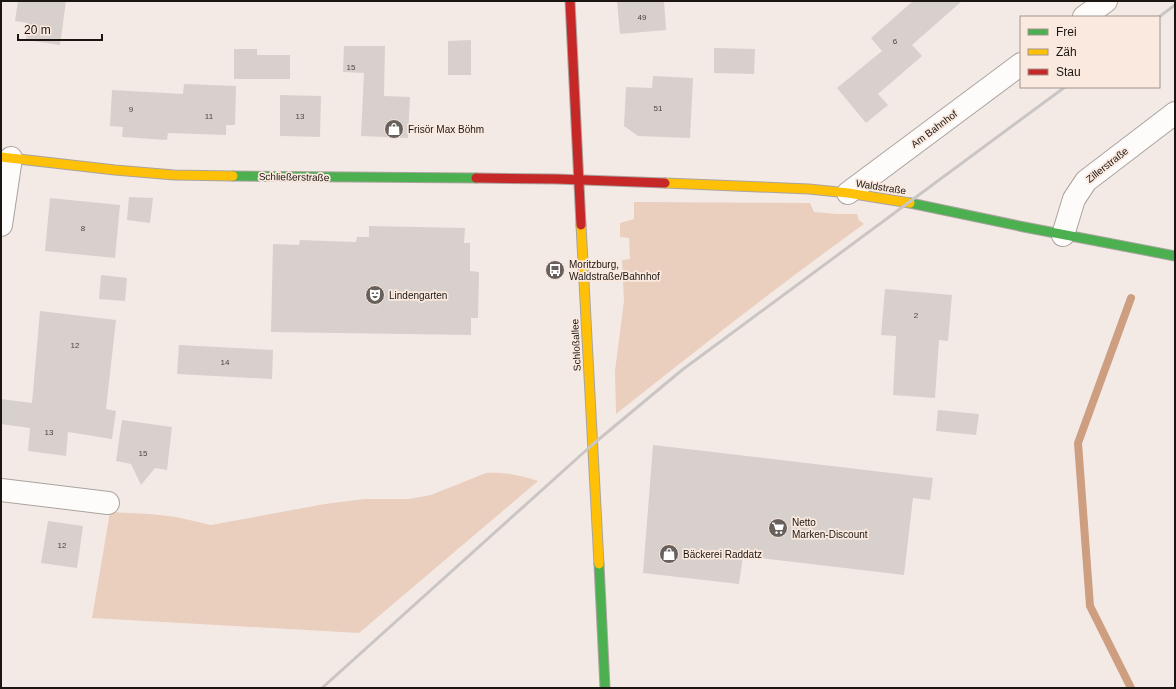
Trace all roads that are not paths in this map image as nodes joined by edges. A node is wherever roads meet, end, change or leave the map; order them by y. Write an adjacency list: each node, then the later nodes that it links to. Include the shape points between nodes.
1 (570, 1): 7 (street, Schloßallee)
2 (1106, 1): 3 (street)
3 (1085, 16)
4 (1020, 65): 8 (street, Am Bahnhof)
5 (1175, 113): 10 (street, Zillerstraße, via 1086,181 1074,199)
6 (6, 158): 7 (street, Schließerstraße, via 174,175); 9 (street, Schließerstraße)
7 (579, 180): 8 (street, Waldstraße, via 809,189); 14 (street, Schloßallee)
8 (848, 193): 10 (street, Waldstraße)
9 (1, 225)
10 (1063, 235): 11 (street, Waldstraße)
11 (1175, 256)
12 (1, 490): 13 (street)
13 (108, 503)
14 (605, 688)

